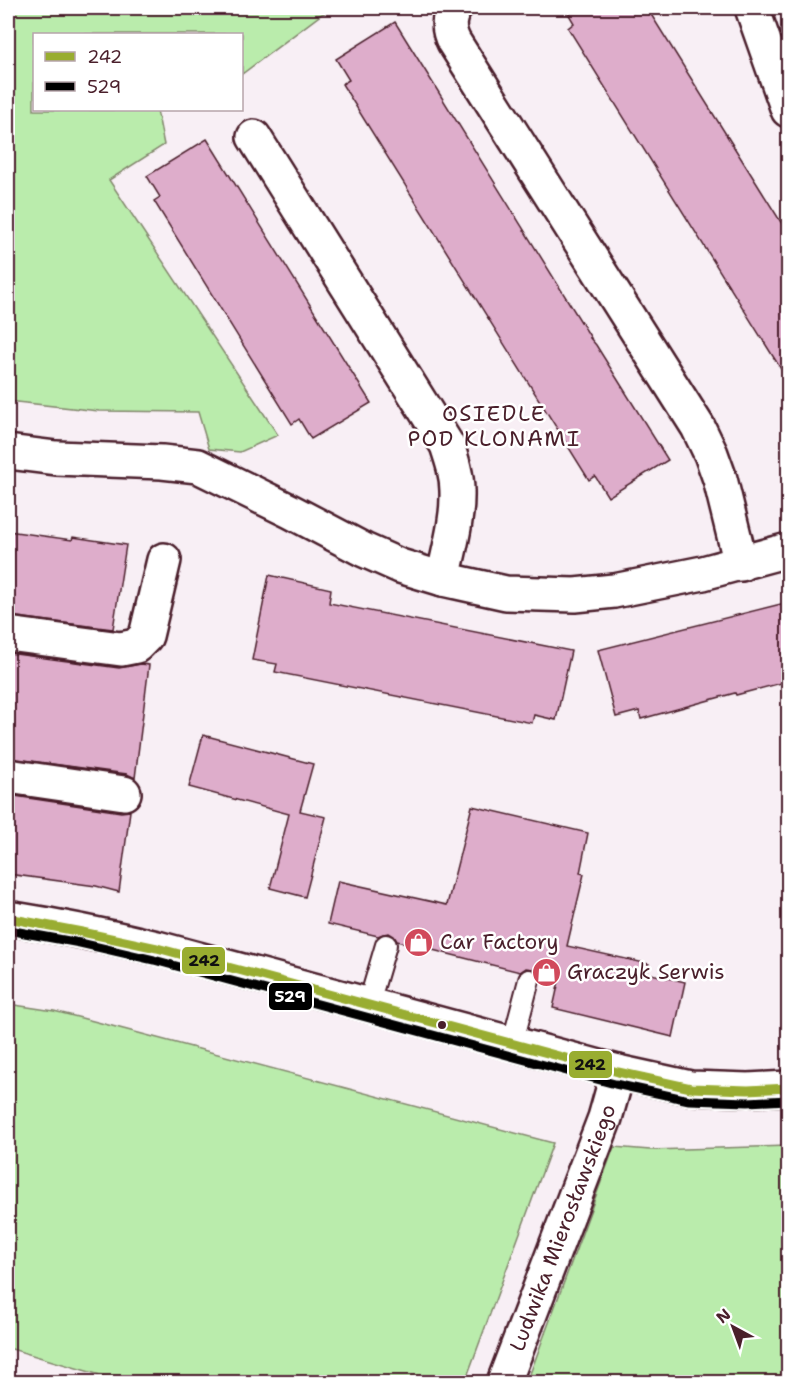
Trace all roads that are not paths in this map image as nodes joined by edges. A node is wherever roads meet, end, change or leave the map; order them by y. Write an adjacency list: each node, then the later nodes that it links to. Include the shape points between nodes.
1 (455, 8): 8 (street, via 448,30 454,42 698,427 720,479)
2 (752, 8): 3 (street)
3 (789, 110)
4 (254, 137): 9 (street, via 447,445 457,490)
5 (8, 452): 9 (street, via 198,466 364,550)
6 (789, 550): 8 (street)
7 (164, 560): 10 (street, via 146,636 136,646 121,649)
8 (741, 564): 9 (street, via 658,583 575,595 506,593)
9 (443, 579)
10 (8, 634)
11 (8, 776): 12 (street)
12 (124, 793)
13 (8, 918): 16 (street, via 157,948)
14 (386, 945): 16 (lane)
15 (530, 980): 17 (lane)
16 (368, 1006): 17 (street)
17 (512, 1045): 18 (street)
18 (618, 1072): 19 (street, via 691,1088); 20 (street, Ludwika Mierosławskiego, via 605,1118)
19 (789, 1088)
20 (504, 1383)

